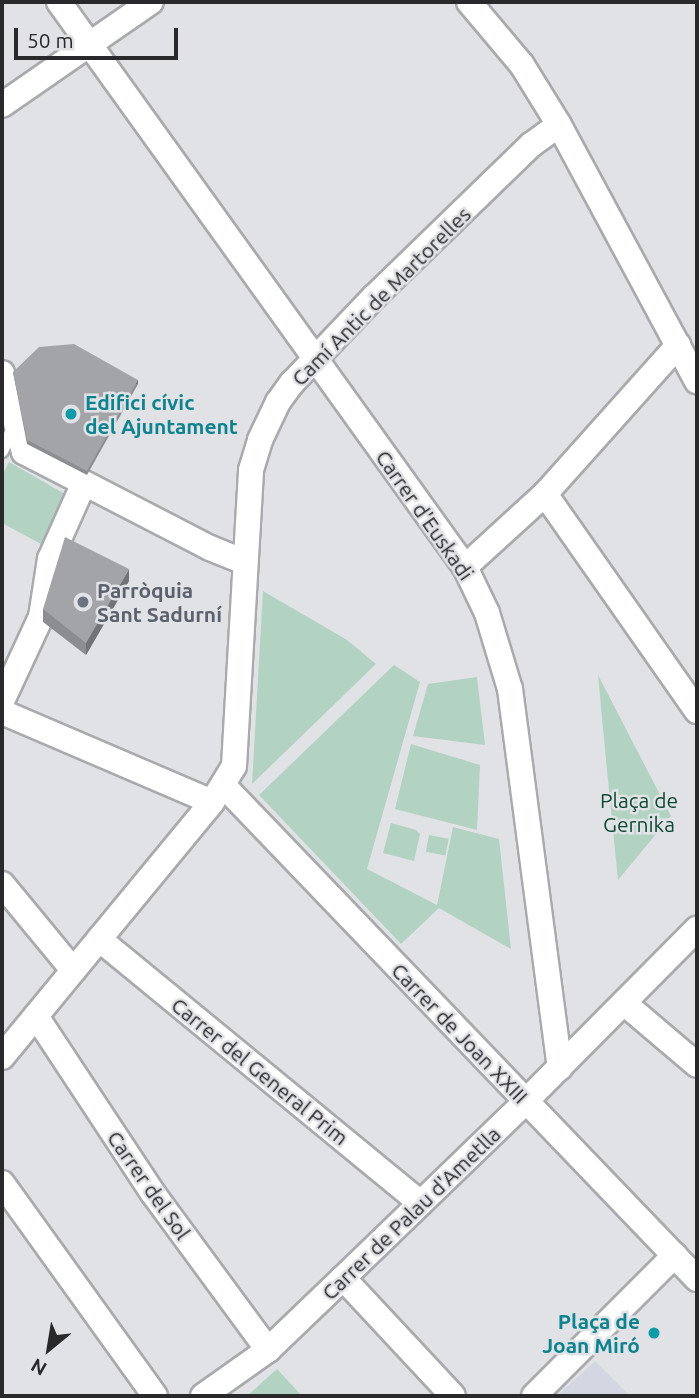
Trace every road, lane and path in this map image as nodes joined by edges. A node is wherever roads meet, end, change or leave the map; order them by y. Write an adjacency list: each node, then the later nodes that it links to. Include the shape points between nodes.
1 (59, 2): 4 (street, Carrer d'Euskadi)
2 (150, 2): 4 (street)
3 (469, 2): 6 (street, via 523,65)
4 (89, 44): 5 (street); 8 (street, Carrer d'Euskadi)
5 (2, 105)
6 (559, 125): 7 (street); 8 (street, Camí Antic de Martorelles, via 531,145)
7 (678, 345): 10 (street); 14 (street)
8 (314, 360): 15 (street, Camí Antic de Martorelles, via 278,402 260,440 251,470); 16 (street, Carrer d'Euskadi)
9 (2, 373): 11 (street)
10 (697, 381)
11 (16, 421): 12 (lane); 13 (street, via 24,452)
12 (2, 451)
13 (84, 483): 15 (street); 17 (street, via 50,559 41,617)
14 (545, 494): 16 (street); 18 (street)
15 (244, 562): 19 (street, Camí Antic de Martorelles, via 234,766)
16 (466, 567): 28 (street, Carrer d'Euskadi, via 487,613 510,689)
17 (3, 696): 19 (street)
18 (697, 711)
19 (218, 794): 22 (street); 29 (street, Carrer de Joan XXIII)
20 (2, 884): 23 (street)
21 (697, 929): 24 (street, Carrer de Palau d'Ametlla)
22 (99, 939): 23 (street); 31 (street, Carrer del General Prim)
23 (74, 970): 25 (street)
24 (624, 1003): 27 (street); 28 (street, Carrer de Palau d'Ametlla)
25 (36, 1016): 26 (street); 35 (street, Carrer del Sol, via 152,1192)
26 (2, 1055)
27 (697, 1065)
28 (560, 1068): 29 (street, Carrer de Palau d'Ametlla)
29 (526, 1101): 31 (street, Carrer de Palau d'Ametlla); 32 (street, Carrer de Joan XXIII)
30 (2, 1183): 36 (street)
31 (420, 1203): 33 (street, Carrer de Palau d'Ametlla)
32 (675, 1255): 34 (street, Carrer de Joan XXIII); 39 (street)
33 (343, 1278): 35 (street, Carrer de Palau d'Ametlla); 38 (street)
34 (697, 1279)
35 (268, 1349): 37 (street, Carrer de Palau d'Ametlla)
36 (155, 1396)
37 (203, 1396)
38 (453, 1396)
39 (534, 1396)

